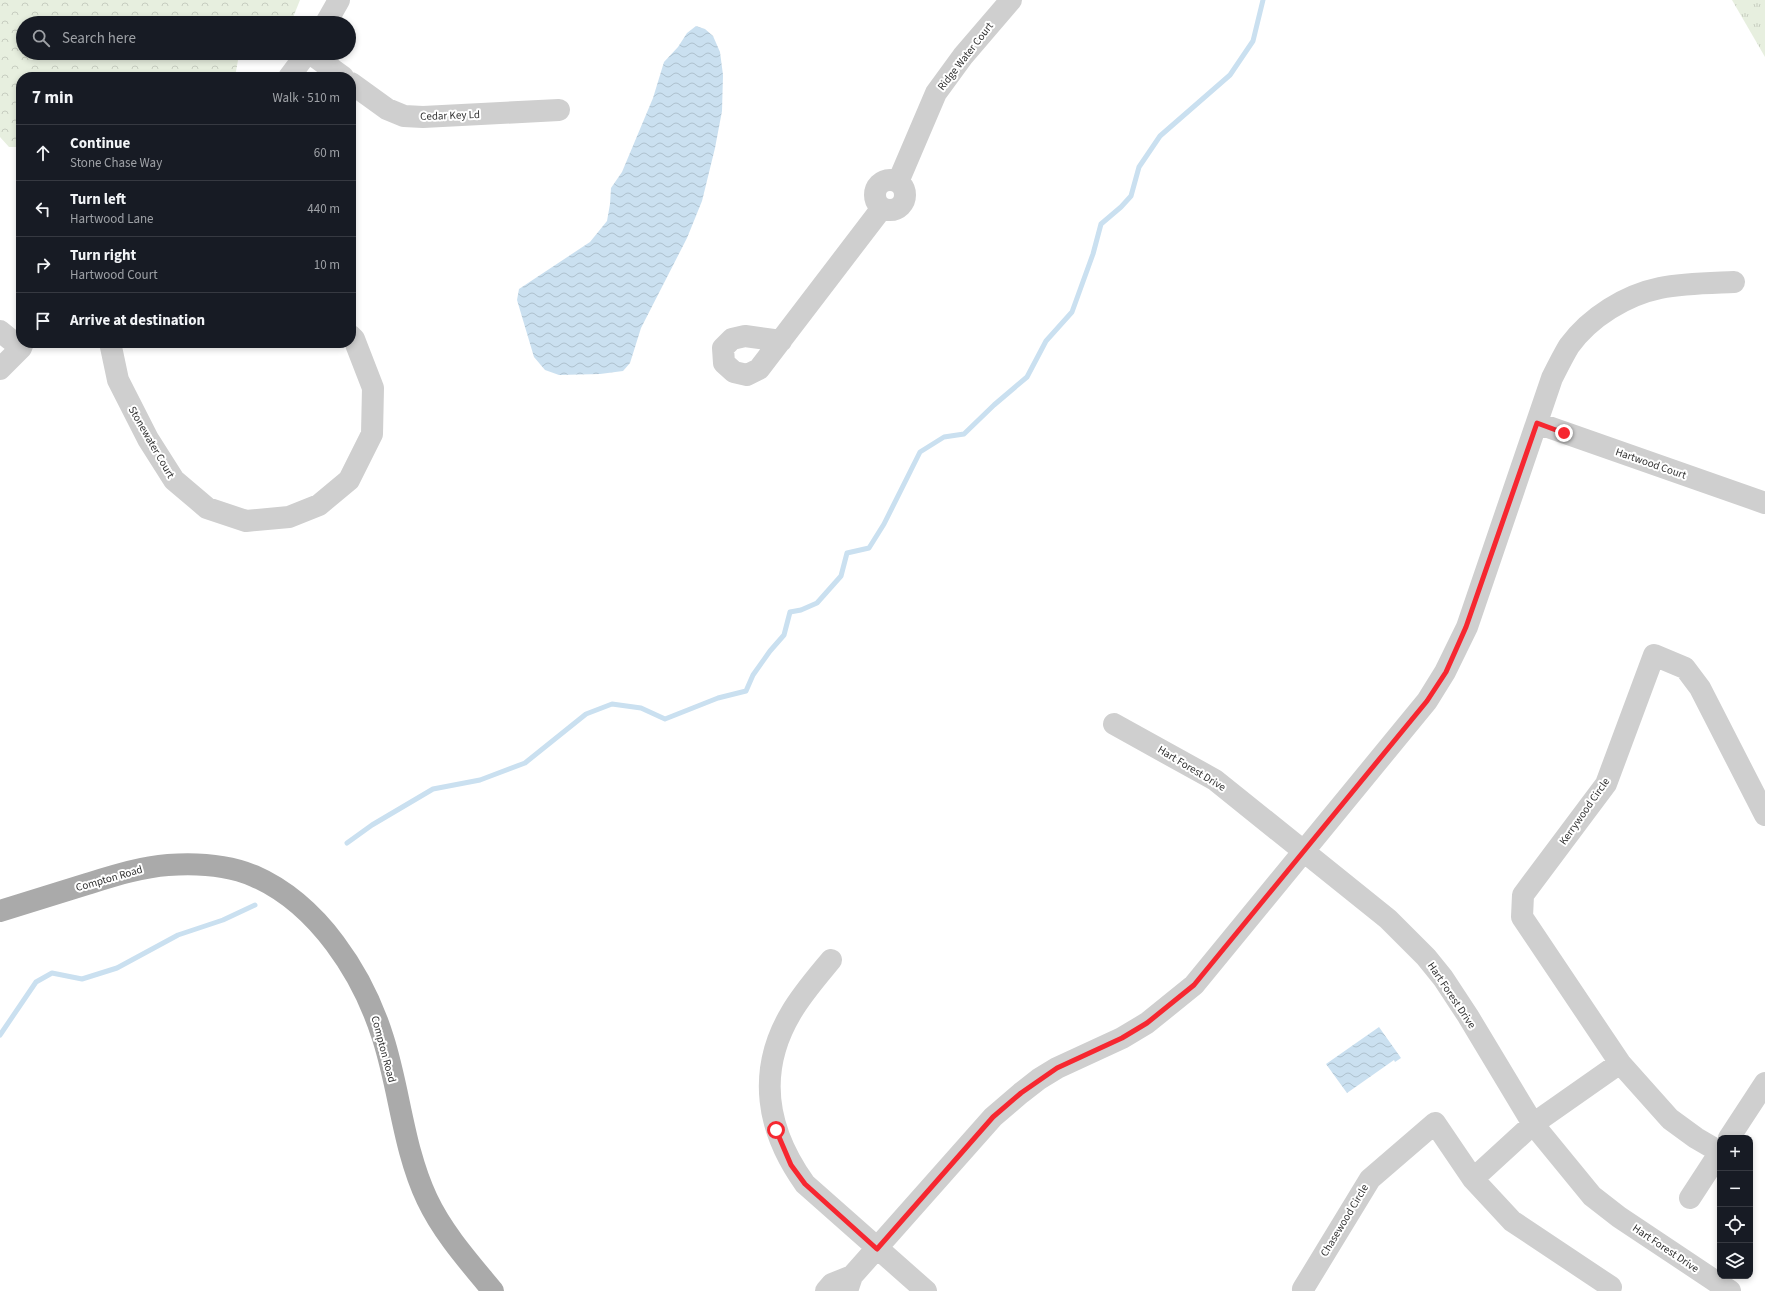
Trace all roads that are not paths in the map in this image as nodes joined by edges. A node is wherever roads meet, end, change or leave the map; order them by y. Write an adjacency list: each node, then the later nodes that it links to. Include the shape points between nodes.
1 (339, 0): 3 (street)
2 (1011, 0): 13 (street, Ridge Water Court, via 963,56 936,93 898,182 890,180 882,182 877,187 874,195 882,208)
3 (330, 16)
4 (303, 60): 6 (street)
5 (319, 60): 7 (street)
6 (293, 72)
7 (336, 72)
8 (356, 87): 9 (street, Cedar Key Ld, via 387,109 404,116)
9 (559, 110)
10 (1734, 282): 18 (street, via 1661,288 1637,294 1609,309 1593,321 1570,345 1552,378)
11 (0, 331): 12 (street)
12 (16, 341)
13 (781, 341)
14 (356, 344): 16 (street, Stonewater Court, via 373,388 372,434 349,480 319,505 289,517 246,521 207,508 174,480 148,439 118,380)
15 (19, 348): 17 (street)
16 (111, 348)
17 (0, 369)
18 (1537, 423): 19 (street, Hartwood Court); 22 (street, via 1466,627 1446,672 1427,701)
19 (1765, 503)
20 (1114, 724): 22 (street, Hart Forest Drive, via 1215,780)
21 (1765, 815): 25 (street, Kerrywood Circle, via 1700,688 1685,668 1654,655 1606,784 1523,895 1522,917)
22 (1305, 851): 27 (street, Hart Forest Drive, via 1388,919 1426,957 1468,1016); 31 (street, via 1194,985 1147,1023 1122,1038 1057,1068 1021,1093 993,1117)
23 (0, 911): 33 (main road, Compton Road, via 137,870 169,865 200,865 240,872 269,884 297,904 330,936 365,991 384,1040 403,1124 417,1175 427,1200 446,1232)
24 (831, 960): 31 (street, via 791,1013 779,1037 770,1074 772,1113 782,1147 805,1184)
25 (1620, 1062): 27 (street); 30 (street, Kerrywood Circle, via 1670,1118 1720,1152)
26 (1765, 1083): 28 (street)
27 (1533, 1124): 29 (street); 38 (street, Hart Forest Drive, via 1592,1196)
28 (1731, 1135)
29 (1473, 1179): 36 (street, Chasewood Circle, via 1435,1123 1370,1178 1302,1289); 37 (street, Chasewood Circle, via 1512,1221 1612,1287)
30 (1690, 1198)
31 (877, 1249): 32 (street); 35 (street)
32 (850, 1283): 34 (street, via 832,1284)
33 (493, 1291)
34 (826, 1291)
35 (926, 1291)
36 (1304, 1291)
37 (1609, 1291)
38 (1730, 1291)

